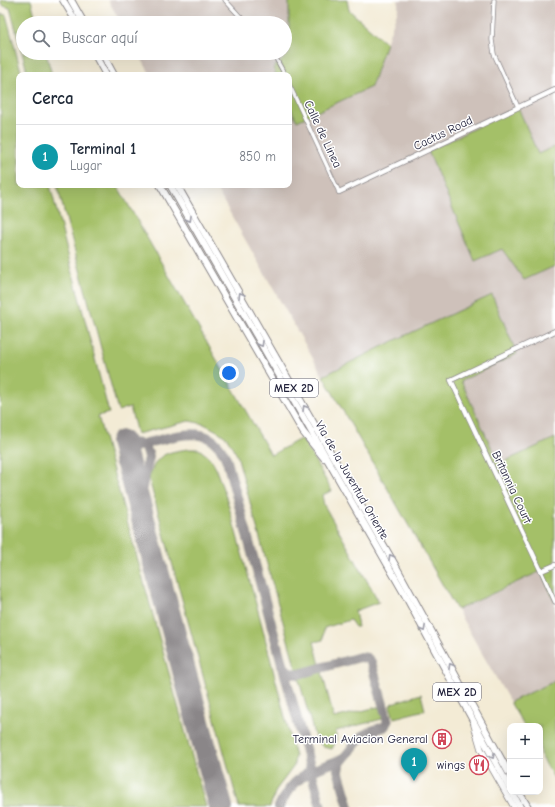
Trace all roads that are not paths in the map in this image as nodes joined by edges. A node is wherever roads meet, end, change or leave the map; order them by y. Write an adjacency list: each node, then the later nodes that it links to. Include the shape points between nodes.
1 (64, 0): 5 (highway)
2 (71, 0): 6 (highway)
3 (225, 0): 7 (street)
4 (494, 0): 16 (street, via 494,54)
5 (73, 16)
6 (80, 16)
7 (240, 16)
8 (99, 60): 11 (highway)
9 (105, 60): 12 (highway)
10 (277, 60): 13 (street)
11 (108, 72)
12 (109, 72)
13 (283, 72)
14 (292, 90): 20 (street, Calle de Linea)
15 (555, 90): 16 (street, Cactus Road)
16 (518, 107): 20 (street, Cactus Road)
17 (162, 188): 22 (highway, via 303,432)
18 (172, 188): 22 (highway, Via de la Juventud Oriente / MEX 2D, one-way to 22)
19 (179, 188): 25 (highway, Via de la Juventud Oriente / MEX 2D, one-way to 19)
20 (339, 192)
21 (555, 331): 24 (street, Britannia Court, via 451,380)
22 (334, 470): 25 (highway, Via de la Juventud Oriente / MEX 2D)
23 (555, 564): 24 (street)
24 (541, 571): 26 (street, Britannia Court)
25 (407, 593): 27 (highway, Via de la Juventud Oriente / MEX 2D, one-way to 27); 28 (highway, Via de la Juventud Oriente / MEX 2D, one-way to 25)
26 (555, 602)
27 (474, 723): 29 (highway, Via de la Juventud Oriente / MEX 2D, one-way to 29); 32 (main road, via 481,749)
28 (507, 770)
29 (507, 784)
30 (514, 795): 33 (highway)
31 (522, 795): 34 (highway)
32 (514, 807)
33 (520, 807)
34 (528, 807)

